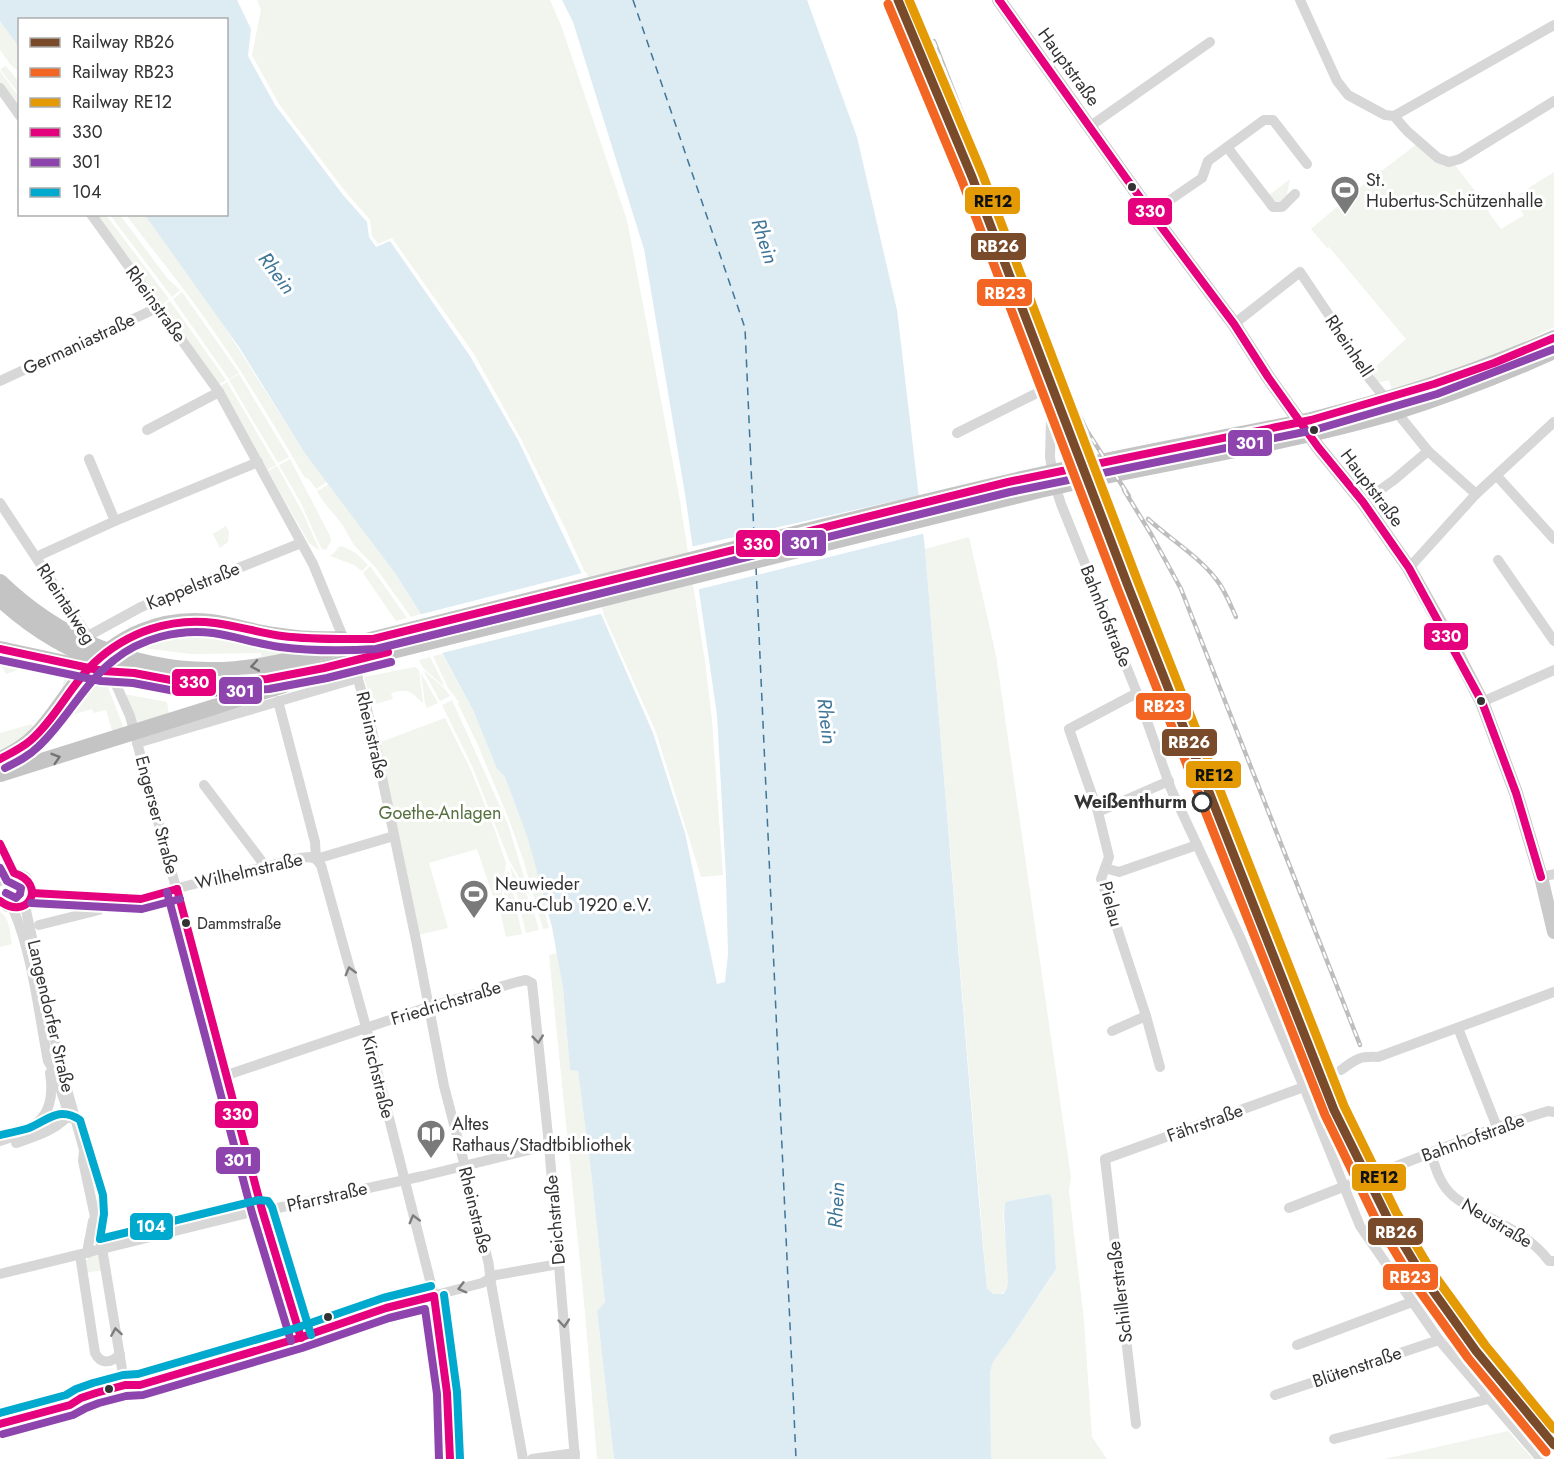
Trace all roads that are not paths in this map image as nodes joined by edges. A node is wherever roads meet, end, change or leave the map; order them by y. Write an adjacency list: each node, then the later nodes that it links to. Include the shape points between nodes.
1 (891, 0): 21 (street, Bahnhofstraße)
2 (999, 0): 10 (main road, Hauptstraße)
3 (1301, 0): 9 (street, via 1337,81 1348,95)
4 (1554, 26): 9 (street)
5 (1210, 42): 10 (street, Hauptstraße)
6 (0, 88): 8 (street)
7 (1554, 100): 9 (street, via 1460,159 1449,162 1438,158)
8 (18, 113)
9 (1394, 116)
10 (1089, 127): 14 (main road, Hauptstraße)
11 (1227, 147): 12 (street, via 1264,120 1273,120); 13 (street, via 1273,207 1282,207); 14 (street, via 1208,161 1202,178)
12 (1307, 164)
13 (1295, 194)
14 (1150, 213): 17 (main road, Hauptstraße)
15 (92, 216): 16 (street, Rheinstraße)
16 (159, 307): 20 (street, Germaniastraße); 22 (street, Rheinstraße)
17 (1234, 324): 26 (street, Rheinhell, via 1300,272 1352,357); 31 (main road, Hauptstraße, via 1318,447)
18 (1554, 338): 42 (highway, via 1447,381 1321,418 1008,482)
19 (1554, 351): 45 (highway, via 1466,388 1370,418 1040,490)
20 (0, 381)
21 (1043, 390): 25 (street); 49 (street, Bahnhofstraße, via 1051,420 1050,457 1055,485)
22 (219, 392): 24 (street); 28 (street, Rheinstraße)
23 (1554, 422): 29 (street)
24 (147, 430)
25 (957, 433)
26 (1428, 451): 30 (street, Rheinhell); 31 (street)
27 (89, 459): 33 (street)
28 (258, 462): 33 (street); 35 (street, Rheinstraße)
29 (1497, 476): 30 (street); 34 (street)
30 (1476, 494): 38 (street)
31 (1363, 502): 38 (main road, Hauptstraße)
32 (0, 503): 36 (street, Rheintalweg)
33 (115, 520): 36 (street)
34 (1553, 535)
35 (302, 543): 41 (street, Kappelstraße, via 141,607); 48 (street, Rheinstraße)
36 (36, 557): 41 (street, Rheintalweg)
37 (1498, 560): 43 (street)
38 (1409, 568): 51 (main road, Hauptstraße)
39 (0, 582): 42 (highway, one-way to 39, via 232,670 172,668 115,654 74,636 34,611)
40 (0, 599): 47 (highway, via 60,643)
41 (88, 636): 52 (street, Rheintalweg, via 114,680)
42 (373, 639): 53 (highway, via 287,637 198,621 155,626 125,639 104,654 83,675 39,734 20,750)
43 (1554, 641)
44 (0, 649): 47 (highway, via 103,671)
45 (324, 668): 47 (highway, via 220,683 176,681); 54 (highway, one-way to 45, via 297,681)
46 (1554, 670): 51 (street)
47 (134, 673)
48 (358, 678): 50 (street); 58 (street, Rheinstraße)
49 (1137, 693): 55 (street, Bahnhofstraße); 57 (street, Pielau, via 1069,729)
50 (278, 701): 52 (street); 61 (street, Kirchstraße, via 315,842)
51 (1482, 702): 65 (main road, Hauptstraße)
52 (138, 743): 67 (street, Engerser Straße)
53 (0, 759)
54 (0, 774)
55 (1169, 781): 57 (street); 60 (street, Bahnhofstraße)
56 (204, 785): 63 (street)
57 (1098, 812): 64 (street, Pielau, via 1109,857)
58 (393, 836): 61 (street, Wilhelmstraße); 77 (street, Rheinstraße)
59 (0, 844): 66 (street)
60 (1197, 845): 64 (street, via 1119,872); 86 (street, Bahnhofstraße)
61 (316, 859): 63 (street, Wilhelmstraße, via 309,857); 79 (street, Kirchstraße, one-way to 61, via 321,865)
62 (0, 863): 66 (street)
63 (266, 867): 67 (street, Wilhelmstraße)
64 (1105, 868): 78 (street, Pielau, via 1101,879)
65 (1548, 875): 74 (main road, Hauptstraße)
66 (6, 877): 68 (street, via 22,875 29,880)
67 (177, 889): 69 (street, Wilhelmstraße, via 141,899); 85 (street, Engerser Straße)
68 (32, 893): 69 (street, Wilhelmstraße); 71 (street)
69 (104, 898): 73 (street, via 99,910)
70 (0, 901): 72 (street)
71 (25, 906): 72 (street); 89 (street, Langendorfer Straße)
72 (13, 909): 82 (street, Langendorfer Straße, via 30,969)
73 (39, 925)
74 (1554, 932)
75 (530, 981): 77 (street, Friedrichstraße); 92 (street, Deichstraße, one-way to 92)
76 (1554, 992): 80 (street)
77 (428, 1007): 79 (street, Friedrichstraße); 96 (street, Rheinstraße)
78 (1146, 1016): 81 (street); 83 (street, Pielau)
79 (366, 1028): 85 (street, Friedrichstraße); 97 (street, Kirchstraße)
80 (1458, 1028): 84 (street, via 1378,1058 1357,1058); 90 (street)
81 (1112, 1031)
82 (48, 1061): 88 (street, via 51,1091); 89 (street, Langendorfer Straße)
83 (1160, 1066)
84 (1341, 1070)
85 (227, 1075): 101 (street, Engerser Straße)
86 (1304, 1087): 95 (street, Fährstraße); 98 (street, Bahnhofstraße)
87 (1552, 1108): 90 (street, Bahnhofstraße)
88 (43, 1116): 89 (street, via 54,1111); 91 (street, via 29,1130)
89 (73, 1116): 93 (street, via 32,1137); 99 (street, Langendorfer Straße, via 84,1150)
90 (1497, 1127): 94 (street, Bahnhofstraße)
91 (0, 1141)
92 (549, 1144): 96 (street, Pfarrstraße); 105 (street, Deichstraße)
93 (0, 1146)
94 (1431, 1153): 98 (street, Bahnhofstraße); 104 (street, Neustraße, via 1450,1193 1526,1238)
95 (1105, 1159): 119 (street, Schillerstraße)
96 (464, 1165): 97 (street, Pfarrstraße); 108 (street, Rheinstraße)
97 (404, 1180): 101 (street, Pfarrstraße); 109 (street, Kirchstraße, one-way to 97)
98 (1344, 1187): 100 (street); 110 (street, via 1360,1226)
99 (94, 1208): 102 (street, Langendorfer Straße); 103 (street, Langendorfer Straße)
100 (1289, 1208)
101 (262, 1210): 102 (street, Pfarrstraße); 111 (street, Engerser Straße)
102 (102, 1250): 103 (street, Pfarrstraße); 114 (street, Langendorfer Straße, one-way to 102)
103 (84, 1254): 107 (street, Pfarrstraße); 114 (street, Langendorfer Straße, via 95,1353 100,1360 109,1362)
104 (1551, 1261): 106 (street, Neustraße)
105 (559, 1264): 108 (street); 121 (street, Deichstraße, one-way to 121)
106 (1554, 1273)
107 (0, 1274)
108 (490, 1278): 109 (street, one-way to 109); 123 (street, Rheinstraße)
109 (435, 1296): 111 (street, via 386,1308); 122 (street, Kirchstraße, via 447,1393)
110 (1412, 1302): 112 (street); 113 (street)
111 (301, 1338): 115 (street)
112 (1439, 1340): 116 (street, Blütenstraße); 117 (street)
113 (1297, 1345)
114 (120, 1354): 115 (street, Langendorfer Straße, via 124,1375)
115 (134, 1386): 118 (street, via 100,1392 70,1405)
116 (1275, 1395)
117 (1488, 1399): 120 (street); 125 (street)
118 (0, 1424)
119 (1136, 1424)
120 (1334, 1439)
121 (575, 1456): 124 (street)
122 (450, 1459)
123 (523, 1459)
124 (532, 1459)
125 (1541, 1459)

